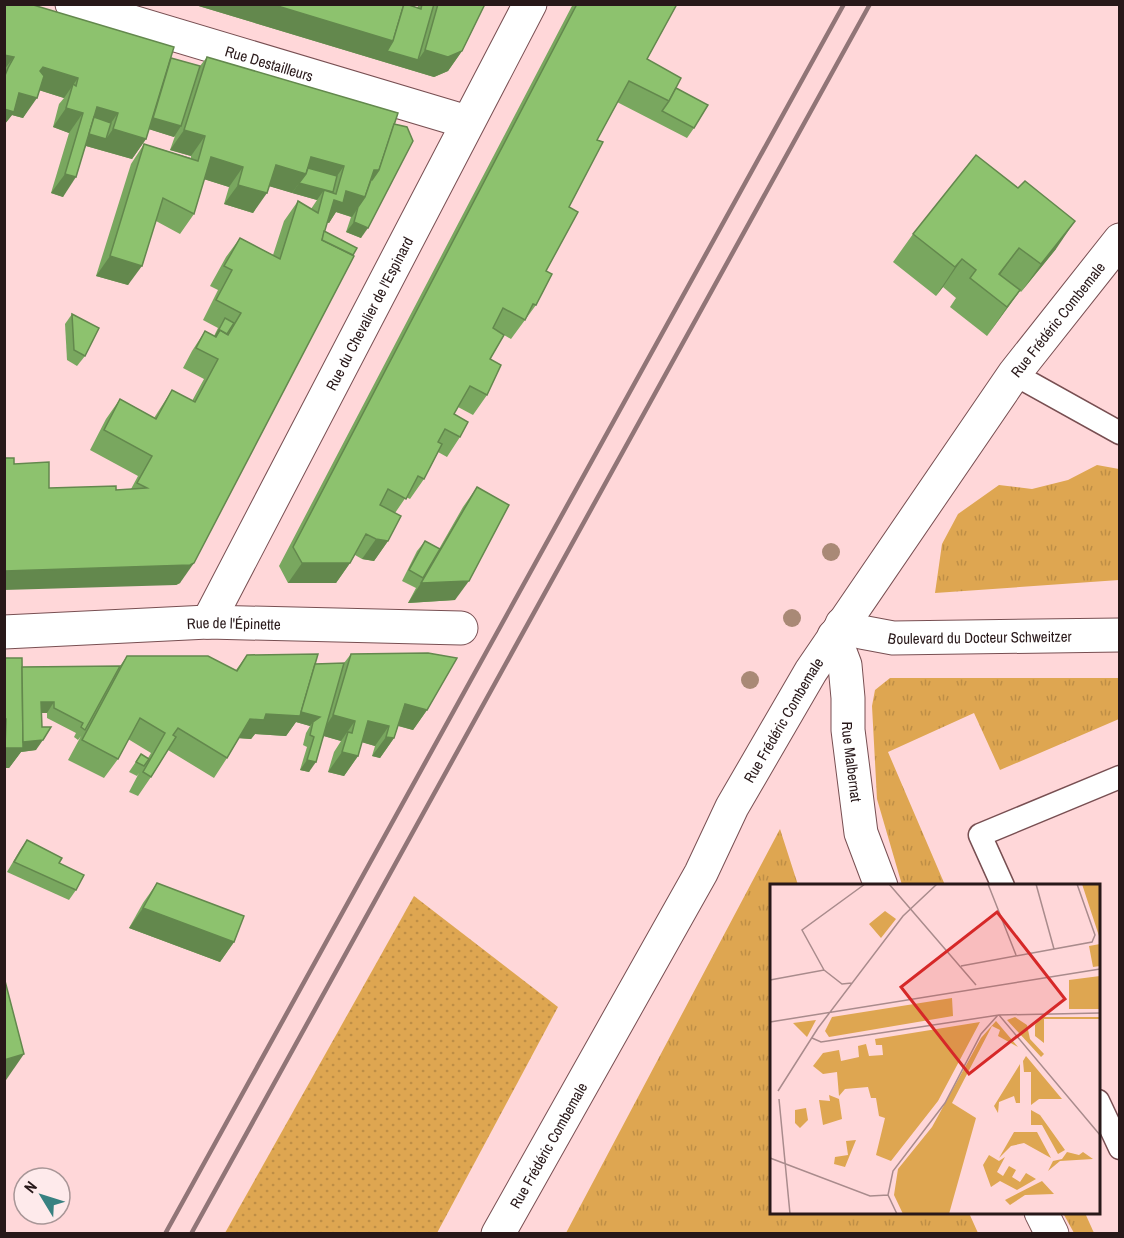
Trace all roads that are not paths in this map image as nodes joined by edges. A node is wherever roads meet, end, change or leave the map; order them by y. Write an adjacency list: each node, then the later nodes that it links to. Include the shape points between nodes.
1 (72, 4): 3 (street, Rue Destailleurs)
2 (530, 4): 3 (street, Rue du Chevalier de l'Espinard)
3 (467, 122): 7 (street, Rue du Chevalier de l'Espinard)
4 (1119, 240): 5 (street, Rue Frédéric Combemale)
5 (1014, 374): 6 (lane); 9 (street, Rue Frédéric Combemale)
6 (1119, 433)
7 (208, 622): 8 (street, Rue de l'Épinette); 10 (street, Rue de l'Épinette)
8 (461, 627)
9 (838, 630): 11 (street, Boulevard du Docteur Schweitzer, via 893,638); 13 (street, Rue Malbernat, via 849,699 848,730 861,833); 18 (street, Rue Frédéric Combemale, via 732,807 701,873)
10 (4, 632)
11 (1119, 635)
12 (1119, 777): 14 (lane, via 980,835)
13 (881, 884)
14 (1003, 884)
15 (1100, 1105): 16 (lane)
16 (1119, 1148)
17 (1042, 1214): 19 (street)
18 (498, 1233)
19 (1052, 1233)

